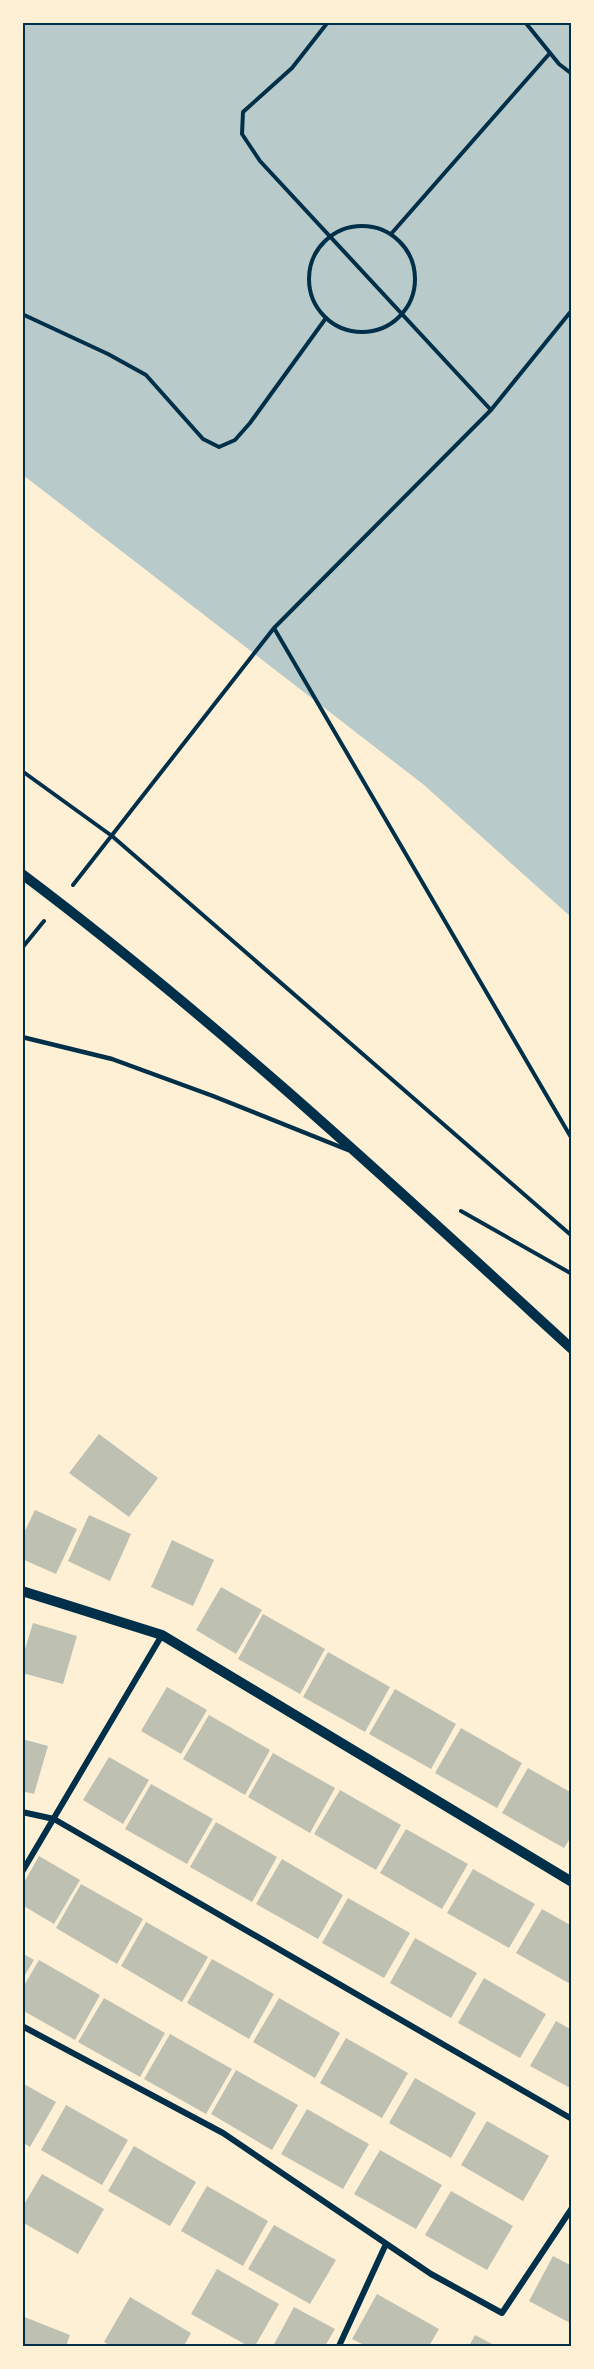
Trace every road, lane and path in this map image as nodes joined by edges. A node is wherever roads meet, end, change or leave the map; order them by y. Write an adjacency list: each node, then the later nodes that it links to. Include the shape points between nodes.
1 (328, 22): 8 (path, via 292,68 243,112 242,134 260,161)
2 (525, 22): 3 (path)
3 (550, 52): 4 (path); 5 (path)
4 (572, 74)
5 (391, 234): 8 (path, via 405,247 416,281 412,299); 9 (path, via 356,226 324,242 310,272 310,289)
6 (572, 310): 10 (path)
7 (22, 314): 9 (path, via 146,375 203,439 219,447 235,440 250,423)
8 (402, 314): 9 (path, via 374,331 356,332); 10 (path)
9 (326, 318)
10 (491, 410): 11 (path)
11 (274, 628): 13 (path); 16 (path)
12 (22, 771): 13 (path)
13 (112, 836): 19 (path)
14 (22, 874): 17 (street, via 225,1035)
15 (22, 1037): 17 (lane, via 112,1059)
16 (572, 1139)
17 (361, 1155): 21 (street)
18 (451, 1206): 20 (path)
19 (572, 1236)
20 (572, 1274)
21 (572, 1349)
22 (22, 1591): 23 (street)
23 (162, 1635): 25 (street); 27 (street)
24 (22, 1812): 25 (street)
25 (54, 1819): 26 (street); 29 (street)
26 (22, 1872)
27 (572, 1882)
28 (22, 2026): 31 (street, via 223,2133)
29 (572, 2119)
30 (572, 2208): 31 (street, via 502,2313)
31 (386, 2244): 32 (street)
32 (339, 2346)

